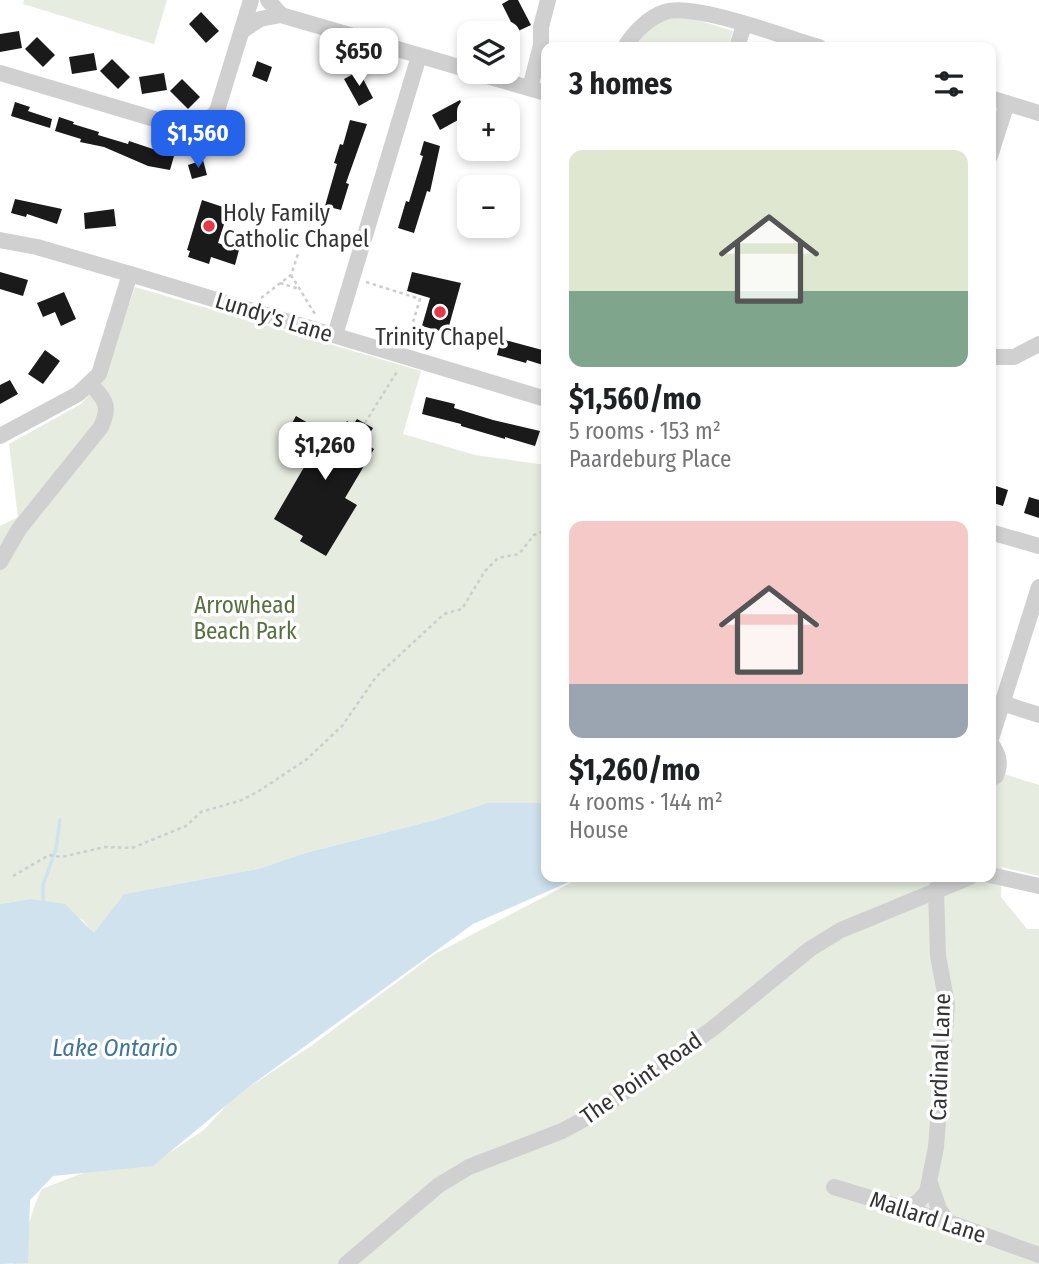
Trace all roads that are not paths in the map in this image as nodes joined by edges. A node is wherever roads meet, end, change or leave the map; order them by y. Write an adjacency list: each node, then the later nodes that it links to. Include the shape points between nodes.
1 (251, 0): 6 (street)
2 (268, 0): 4 (street)
3 (548, 0): 14 (street, via 541,27)
4 (281, 15): 6 (street, via 260,19); 10 (street)
5 (744, 25): 7 (street, via 689,11 666,11); 8 (street); 9 (street)
6 (242, 31): 12 (street, via 217,111 206,123 188,128)
7 (628, 42)
8 (739, 42)
9 (802, 42)
10 (419, 56): 11 (street); 20 (street)
11 (457, 67)
12 (0, 73)
13 (517, 84): 14 (street)
14 (538, 90)
15 (999, 101): 16 (street); 17 (street)
16 (1039, 113)
17 (996, 119)
18 (0, 240): 19 (street, Lundy's Lane)
19 (130, 274): 20 (street, Lundy's Lane); 23 (street, via 99,374)
20 (335, 335): 24 (street, Lundy's Lane)
21 (1039, 344): 22 (street, via 1014,357)
22 (996, 357)
23 (90, 383): 25 (street); 28 (street, via 107,403 101,427 19,529)
24 (541, 397)
25 (0, 436)
26 (996, 534): 27 (street)
27 (1039, 546)
28 (0, 562)
29 (1039, 587): 30 (street)
30 (1002, 703): 31 (street); 32 (street)
31 (1039, 715)
32 (996, 722)
33 (996, 750): 34 (street, via 1000,764)
34 (996, 776)
35 (996, 876): 37 (street)
36 (956, 882): 38 (street, The Point Road)
37 (1039, 886)
38 (936, 889): 39 (street, Cardinal Lane, via 938,956 947,1004); 45 (street, The Point Road, via 841,930 810,949 712,1029 594,1114 469,1167 439,1185)
39 (930, 1183): 41 (street, via 920,1200); 42 (street)
40 (834, 1187): 41 (street, Mallard Lane)
41 (904, 1209): 42 (street, Mallard Lane)
42 (947, 1222): 43 (street, Mallard Lane)
43 (1021, 1249): 44 (street, Mallard Lane); 46 (street, Mallard Lane)
44 (1039, 1255)
45 (346, 1264)
46 (1038, 1264)

